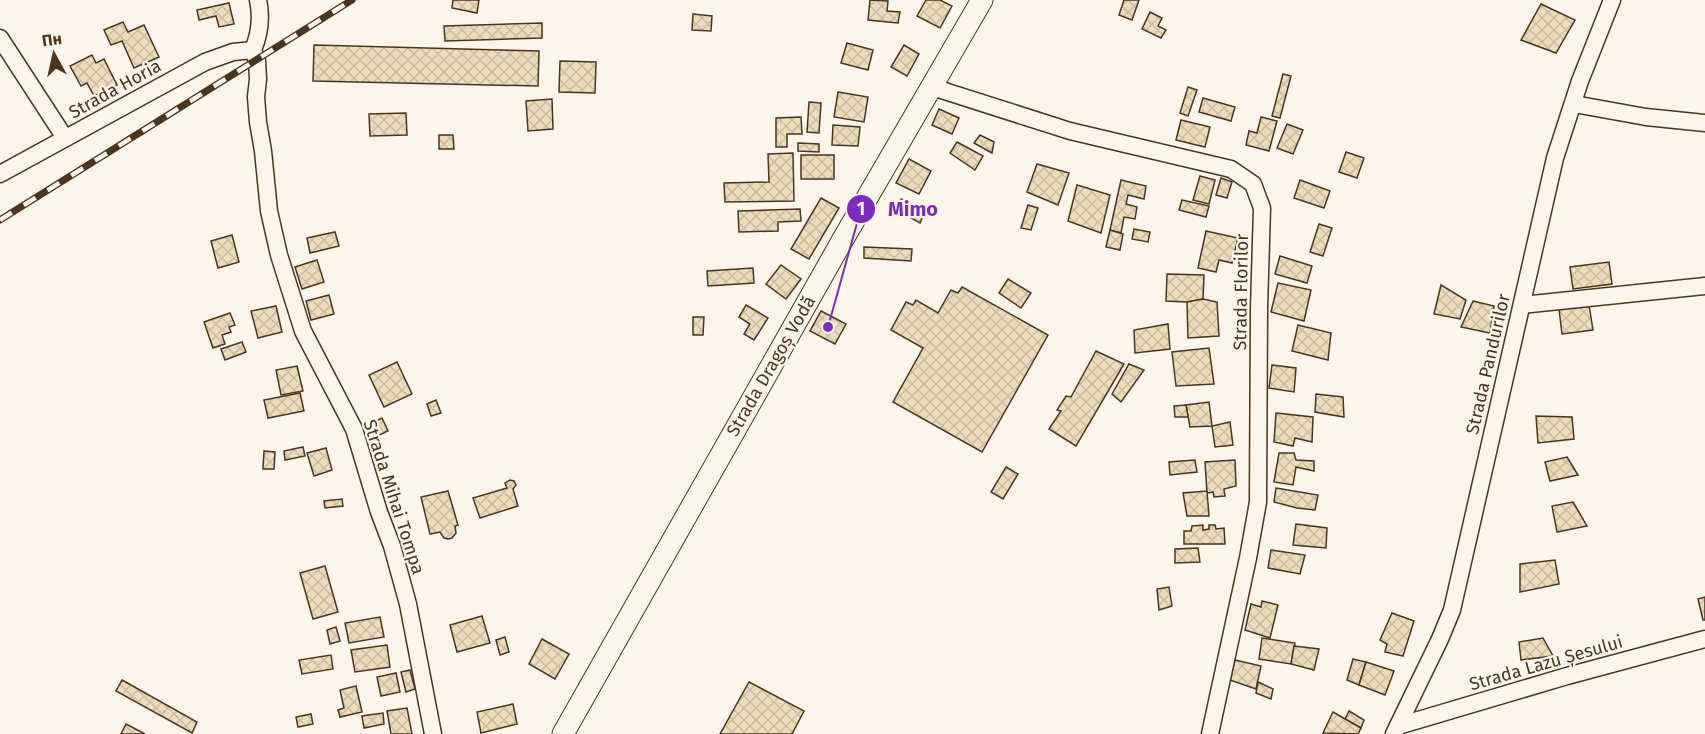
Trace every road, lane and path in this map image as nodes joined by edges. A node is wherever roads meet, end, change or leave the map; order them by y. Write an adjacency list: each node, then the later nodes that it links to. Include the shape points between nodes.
1 (258, 0): 5 (street, Strada Mihai Tompa, via 260,33)
2 (982, 0): 6 (main road, Strada Dragoș Vodă)
3 (1612, 0): 7 (street, Strada Pandurilor)
4 (0, 38): 9 (street)
5 (253, 50): 9 (street, Strada Horia, via 205,62); 15 (street, Strada Mihai Tompa, via 269,211 279,255 303,331 354,429 392,546 408,604)
6 (932, 87): 16 (main road, Strada Dragoș Vodă); 17 (street, Strada Florilor, via 1070,131 1231,169 1253,184 1262,208 1258,502)
7 (1574, 105): 8 (street); 12 (street, Strada Pandurilor, via 1555,158)
8 (1705, 123)
9 (65, 138): 10 (street, Strada Horia)
10 (0, 174)
11 (1705, 286): 12 (street)
12 (1522, 305): 14 (street, Strada Pandurilor, via 1452,610)
13 (1705, 639): 14 (street, Strada Lazu Șesului, via 1567,676)
14 (1396, 730)
15 (433, 734)
16 (563, 734)
17 (1210, 734)

